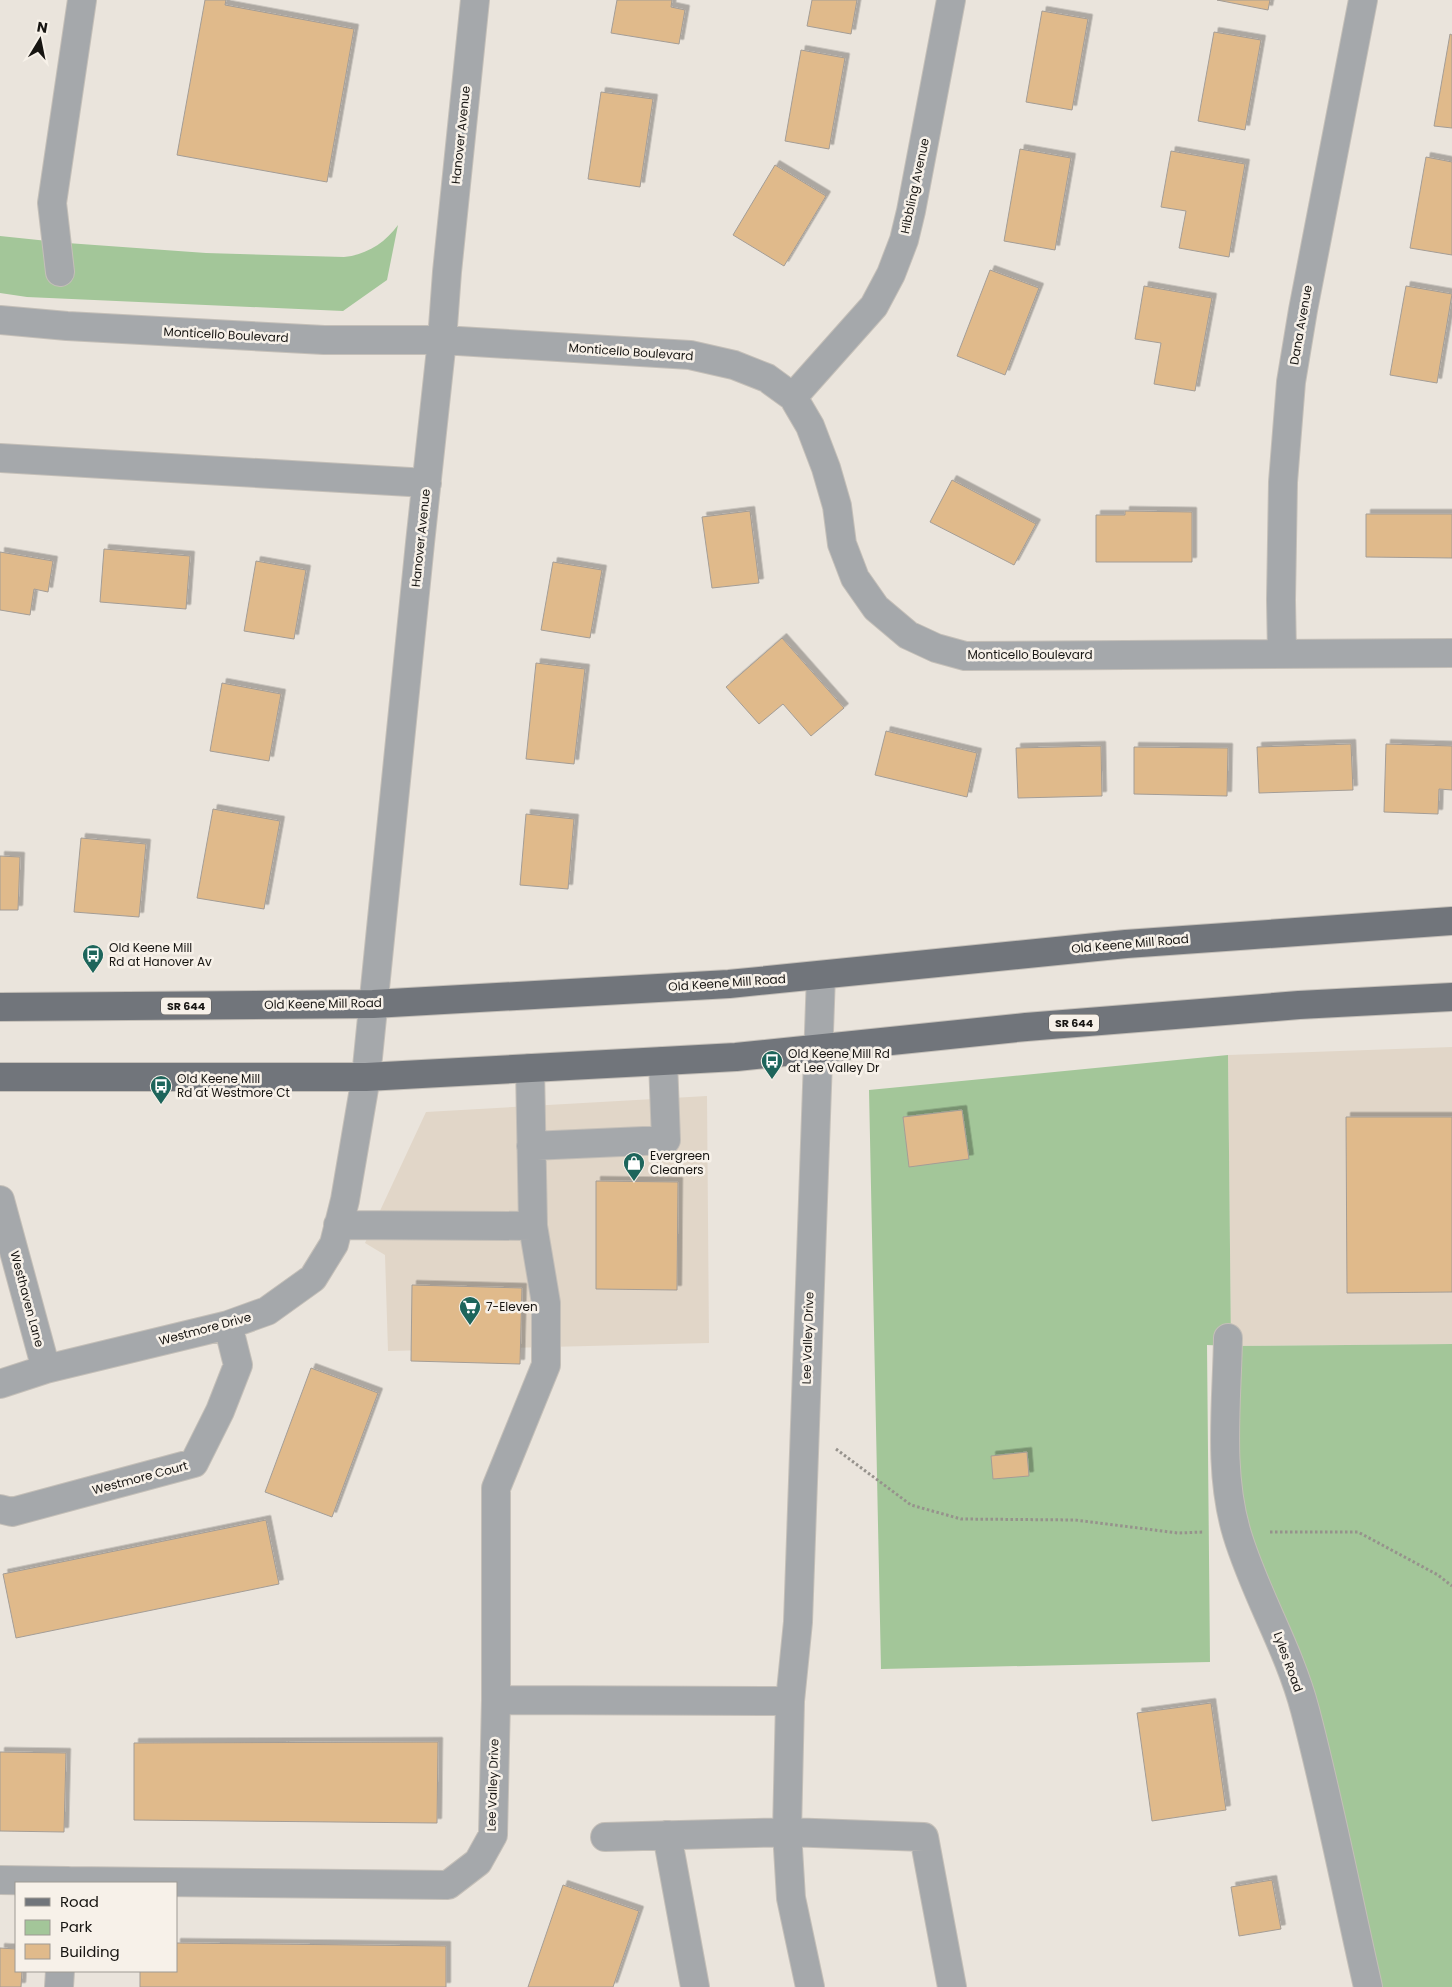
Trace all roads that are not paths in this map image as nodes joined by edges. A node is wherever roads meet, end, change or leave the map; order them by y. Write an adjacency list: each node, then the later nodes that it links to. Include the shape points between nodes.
1 (82, 0): 5 (street, via 52,203)
2 (475, 0): 7 (street, Hanover Avenue)
3 (950, 0): 8 (street, Hibbling Avenue, via 912,211 891,274 874,306)
4 (1363, 0): 12 (street, Dana Avenue, via 1291,382 1283,482)
5 (60, 272)
6 (0, 320): 7 (street, Monticello Boulevard, via 324,340)
7 (442, 340): 8 (street, Monticello Boulevard, via 690,355 734,365 767,378); 10 (street, Hanover Avenue)
8 (793, 396): 12 (street, Monticello Boulevard, via 810,426 826,468 837,506 842,544 855,578 876,608 908,635 936,648 965,656)
9 (0, 458): 10 (street)
10 (427, 483): 16 (street, Hanover Avenue)
11 (1452, 653): 12 (street, Monticello Boulevard)
12 (1282, 654)
13 (1452, 921): 14 (main road, Old Keene Mill Road / SR 644, via 1126,944)
14 (821, 975): 16 (main road, Old Keene Mill Road / SR 644, via 729,984); 18 (street, Lee Valley Drive)
15 (1452, 997): 18 (main road, SR 644, via 1307,1004 1036,1026)
16 (373, 1004): 17 (main road, Old Keene Mill Road / SR 644); 22 (street, Hanover Avenue)
17 (0, 1008)
18 (818, 1049): 19 (main road, SR 644); 33 (street, Lee Valley Drive, via 798,1622)
19 (663, 1061): 20 (main road, SR 644); 23 (street, via 666,1140)
20 (530, 1068): 22 (main road, SR 644); 23 (street, Lee Valley Drive)
21 (0, 1077): 22 (main road, SR 644)
22 (366, 1077): 25 (street, Westmore Drive)
23 (532, 1146): 26 (street, Lee Valley Drive)
24 (0, 1200): 29 (street, Westhaven Lane)
25 (338, 1225): 26 (street); 27 (street, Westmore Drive, via 334,1244 313,1278 268,1311)
26 (533, 1226): 32 (street, Lee Valley Drive, via 546,1303 546,1365 496,1488)
27 (228, 1325): 29 (street, Westmore Drive); 31 (street, Westmore Court, via 238,1365 194,1463 12,1512)
28 (1228, 1338): 45 (street, Lyles Road, via 1226,1460 1236,1532 1286,1651 1305,1709)
29 (46, 1369): 30 (street, Westmore Drive)
30 (0, 1384)
31 (0, 1509)
32 (496, 1700): 33 (street); 39 (street, Lee Valley Drive, via 492,1836 478,1862 448,1885)
33 (790, 1701): 34 (street, Lee Valley Drive)
34 (787, 1832): 35 (street); 43 (street, Lee Valley Drive, via 791,1898); 44 (street, via 924,1837)
35 (667, 1835): 36 (street); 42 (street)
36 (605, 1837)
37 (0, 1880): 38 (street, Lee Valley Drive)
38 (68, 1882)
39 (178, 1883)
40 (60, 1972): 41 (street)
41 (59, 1987)
42 (694, 1987)
43 (810, 1987)
44 (952, 1987)
45 (1368, 1987)

